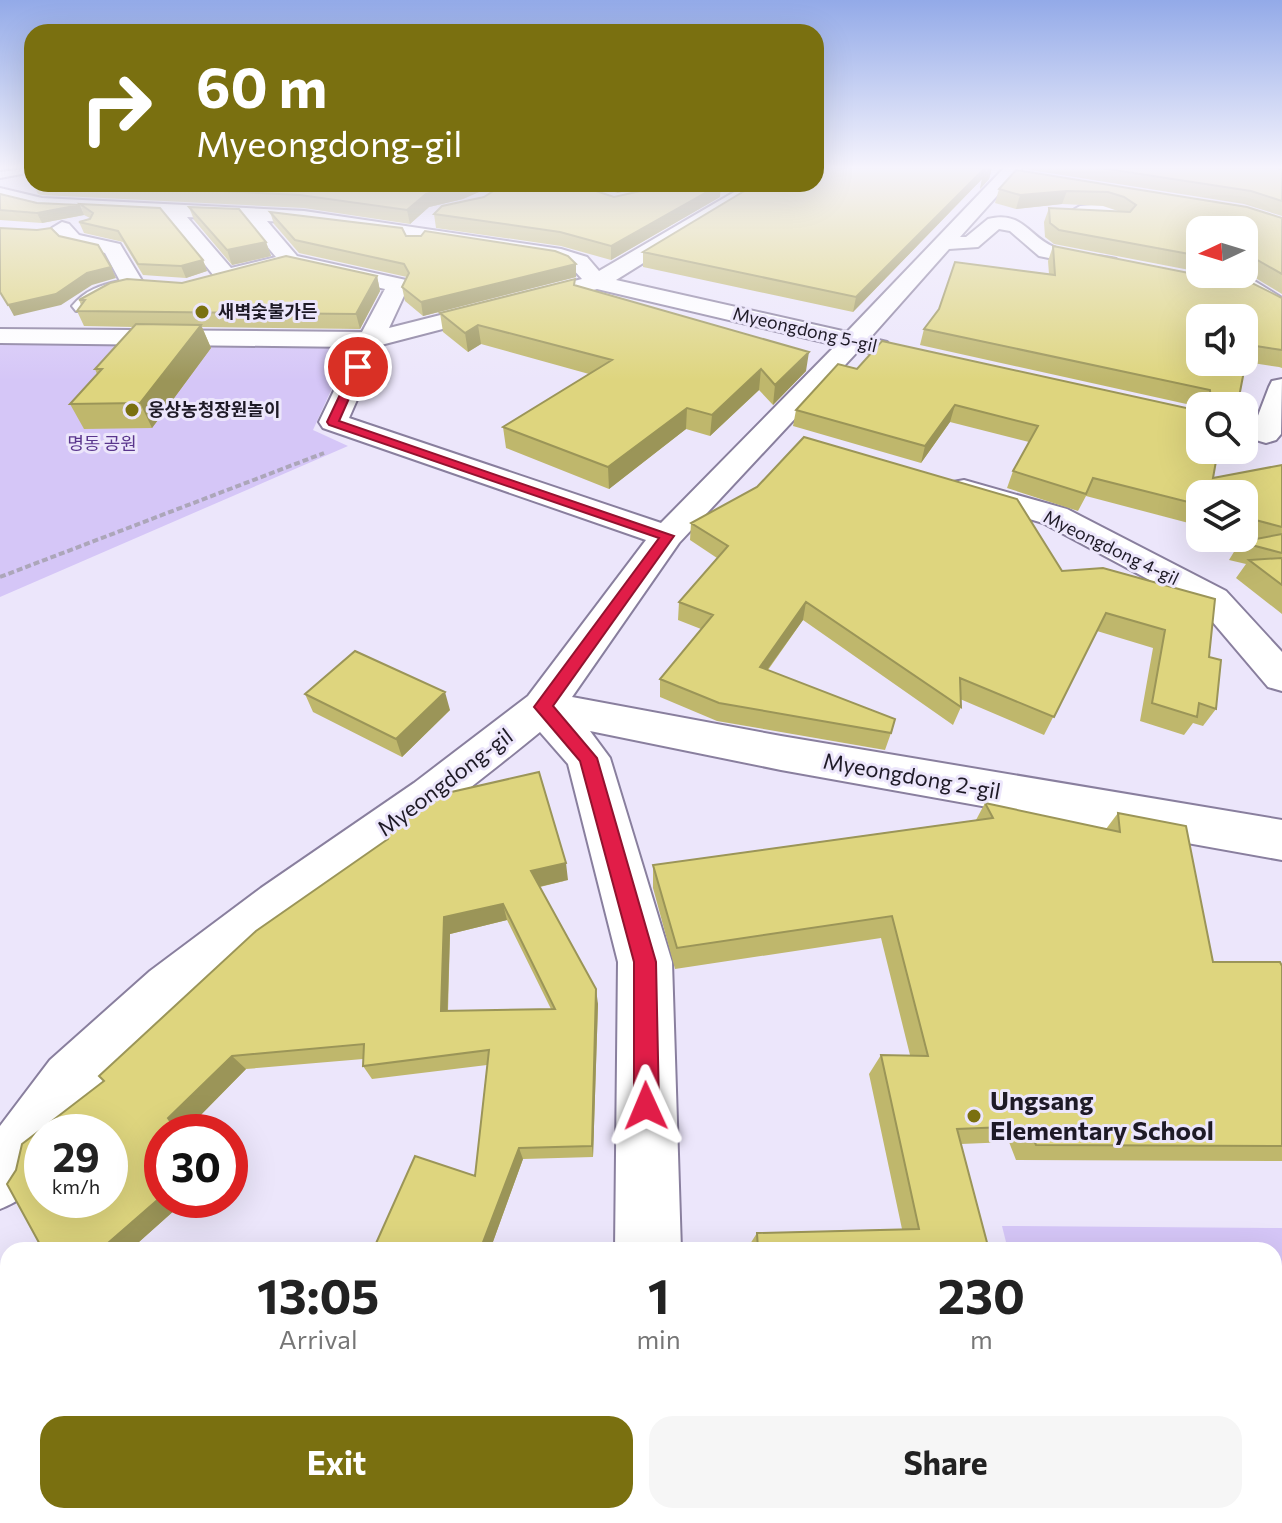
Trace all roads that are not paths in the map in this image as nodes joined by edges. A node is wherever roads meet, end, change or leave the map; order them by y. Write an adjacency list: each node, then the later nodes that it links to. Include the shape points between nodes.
1 (70, 239): 14 (street, via 113,248)
2 (195, 239): 12 (street)
3 (271, 239): 10 (street)
4 (460, 239): 13 (street, via 561,255 579,262)
5 (669, 239): 13 (street)
6 (948, 239): 9 (street, Myeongdong-gil)
7 (976, 239): 9 (street)
8 (1031, 239): 11 (street, via 1046,252)
9 (944, 243): 24 (street, Myeongdong-gil)
10 (290, 261): 12 (street); 23 (street, via 400,278)
11 (1124, 267)
12 (226, 276): 15 (street)
13 (597, 282): 18 (street); 24 (street, Myeongdong 5-gil)
14 (133, 284): 16 (street); 22 (street, via 102,292 69,318)
15 (200, 284)
16 (160, 286)
17 (1243, 288): 20 (street)
18 (552, 294)
19 (521, 301): 23 (street)
20 (1282, 308)
21 (0, 312): 22 (street)
22 (19, 333): 23 (street)
23 (371, 340): 29 (street, via 333,422)
24 (853, 341): 25 (street, Myeongdong 5-gil); 29 (street, Myeongdong-gil, via 784,436)
25 (898, 351)
26 (1282, 387): 27 (street)
27 (1264, 436)
28 (935, 481): 30 (street, Myeongdong 4-gil, via 1055,516 1213,599)
29 (667, 536): 31 (street, Myeongdong-gil)
30 (1282, 677)
31 (543, 707): 32 (street, Myeongdong 2-gil); 33 (street, Myeongdong-gil, via 169,989 71,1081); 34 (street, via 588,758 645,962)
32 (1282, 840)
33 (0, 1178)
34 (648, 1242)

